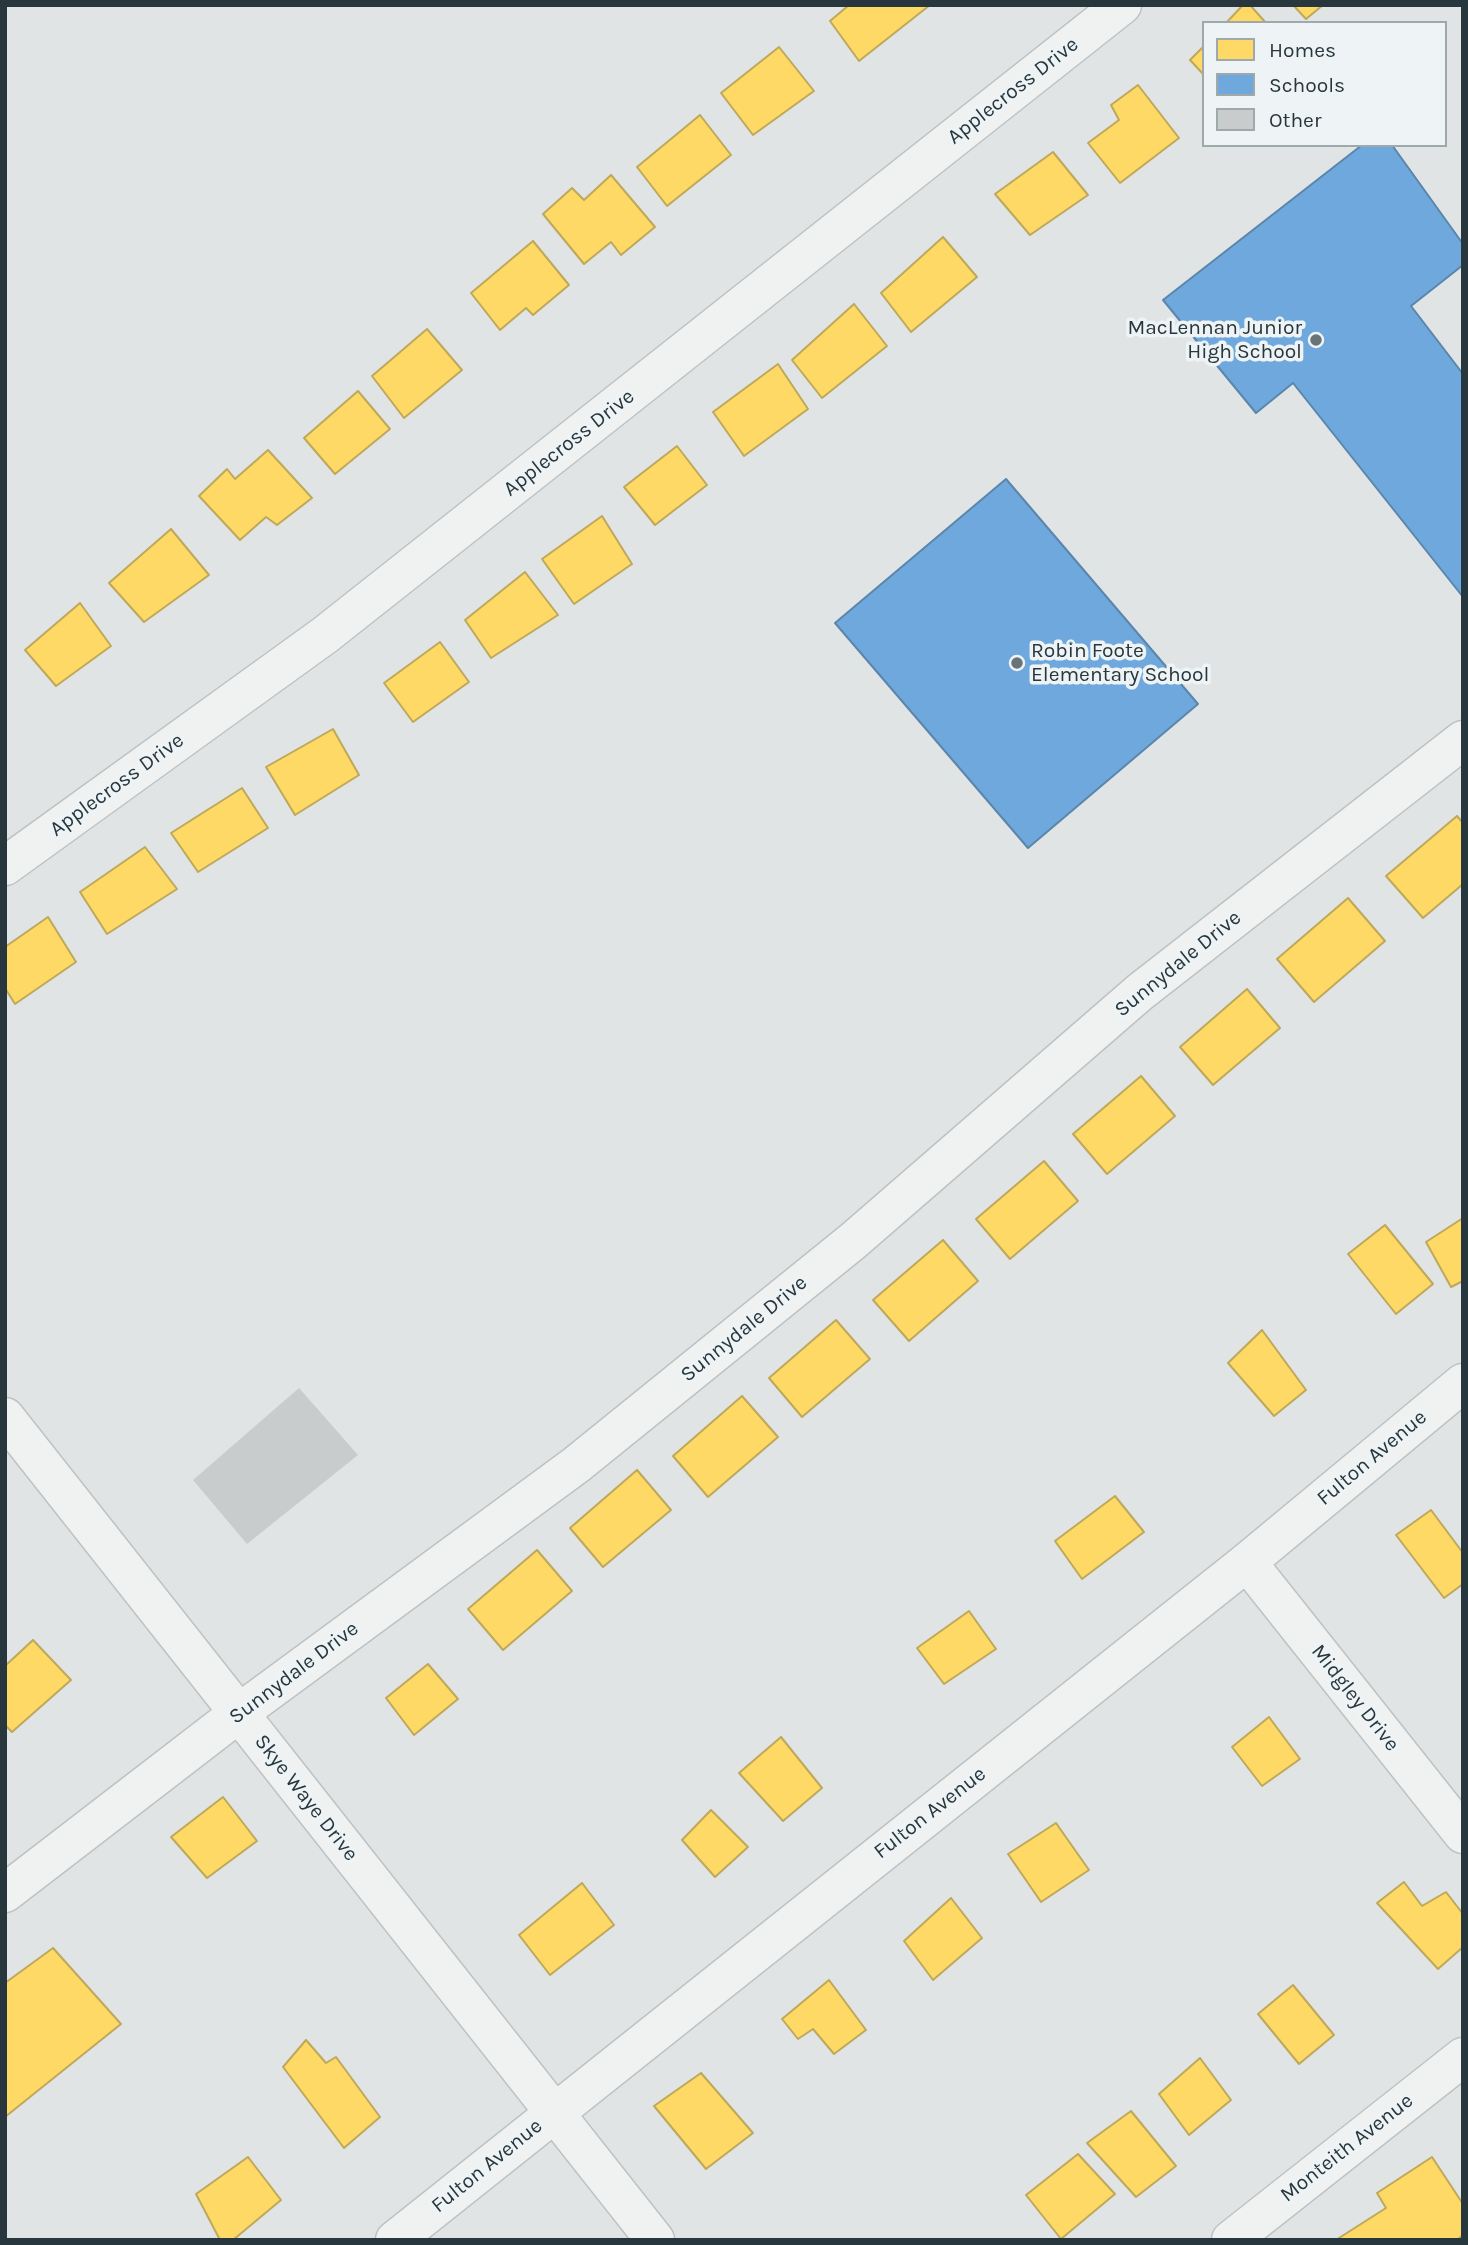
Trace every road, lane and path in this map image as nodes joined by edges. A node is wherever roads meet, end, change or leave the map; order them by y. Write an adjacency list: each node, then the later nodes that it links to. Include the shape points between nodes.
1 (1122, 5): 3 (street, Applecross Drive, via 325,635)
2 (1463, 740): 7 (street, Sunnydale Drive, via 1140,992 853,1241 576,1465)
3 (5, 866)
4 (1463, 1383): 6 (street, Fulton Avenue)
5 (5, 1418): 7 (street, Skye Waye Drive)
6 (1247, 1562): 8 (street, Midgley Drive); 11 (street, Fulton Avenue)
7 (239, 1713): 9 (street, Sunnydale Drive); 11 (street, Skye Waye Drive)
8 (1463, 1834)
9 (5, 1893)
10 (1463, 2057): 14 (street, Monteith Avenue)
11 (554, 2112): 12 (street, Fulton Avenue); 13 (street, Skye Waye Drive)
12 (395, 2240)
13 (654, 2240)
14 (1231, 2240)

